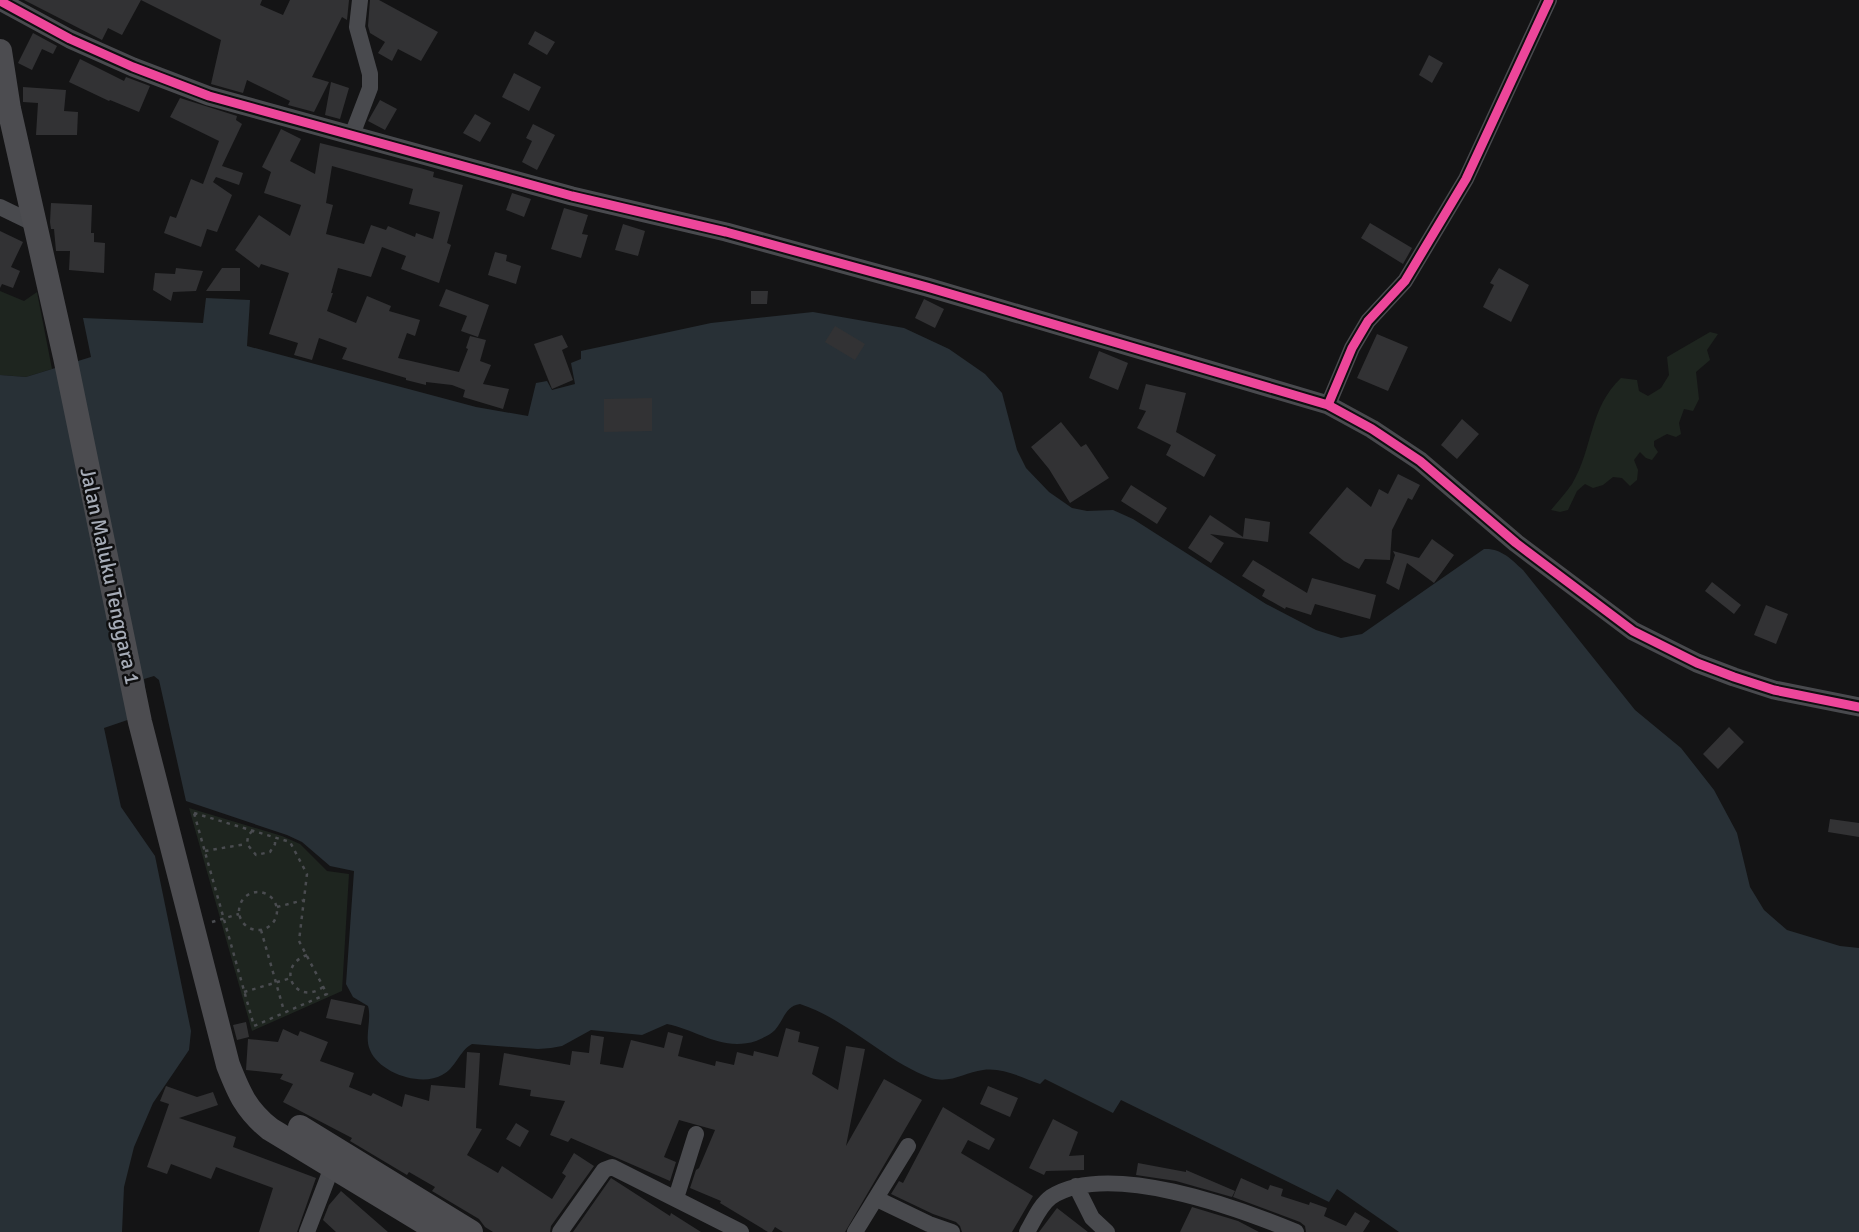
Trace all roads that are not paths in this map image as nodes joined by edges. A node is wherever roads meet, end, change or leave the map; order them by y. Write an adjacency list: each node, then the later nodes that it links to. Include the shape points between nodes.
1 (360, 0): 5 (street, via 357,27 370,88)
2 (1549, 0): 8 (street, via 1466,179 1405,281 1368,321)
3 (0, 1): 5 (street, via 70,39 189,90)
4 (0, 51): 7 (highway, Jalan Maluku Tenggara 1)
5 (352, 135): 8 (street, via 572,196 726,232)
6 (0, 207): 7 (street)
7 (35, 223): 10 (highway, Jalan Maluku Tenggara 1, via 140,722)
8 (1328, 405): 9 (street, via 1420,461 1516,543 1633,631 1734,677)
9 (1859, 707)
10 (240, 1097): 13 (highway, Jalan Maluku Tenggara 1, via 270,1129); 19 (highway, via 279,1114)
11 (696, 1134): 15 (street)
12 (908, 1146): 16 (street)
13 (331, 1167): 17 (street); 18 (highway, Jalan Maluku Tenggara 1)
14 (1076, 1186): 24 (street, via 1047,1200); 25 (street, via 1092,1218); 26 (street, via 1116,1182 1165,1189)
15 (676, 1198): 20 (street, via 607,1167); 21 (street)
16 (877, 1199): 22 (street); 23 (street)
17 (307, 1232)
18 (440, 1232)
19 (471, 1232)
20 (560, 1232)
21 (741, 1232)
22 (855, 1232)
23 (952, 1232)
24 (1027, 1232)
25 (1107, 1232)
26 (1296, 1232)

